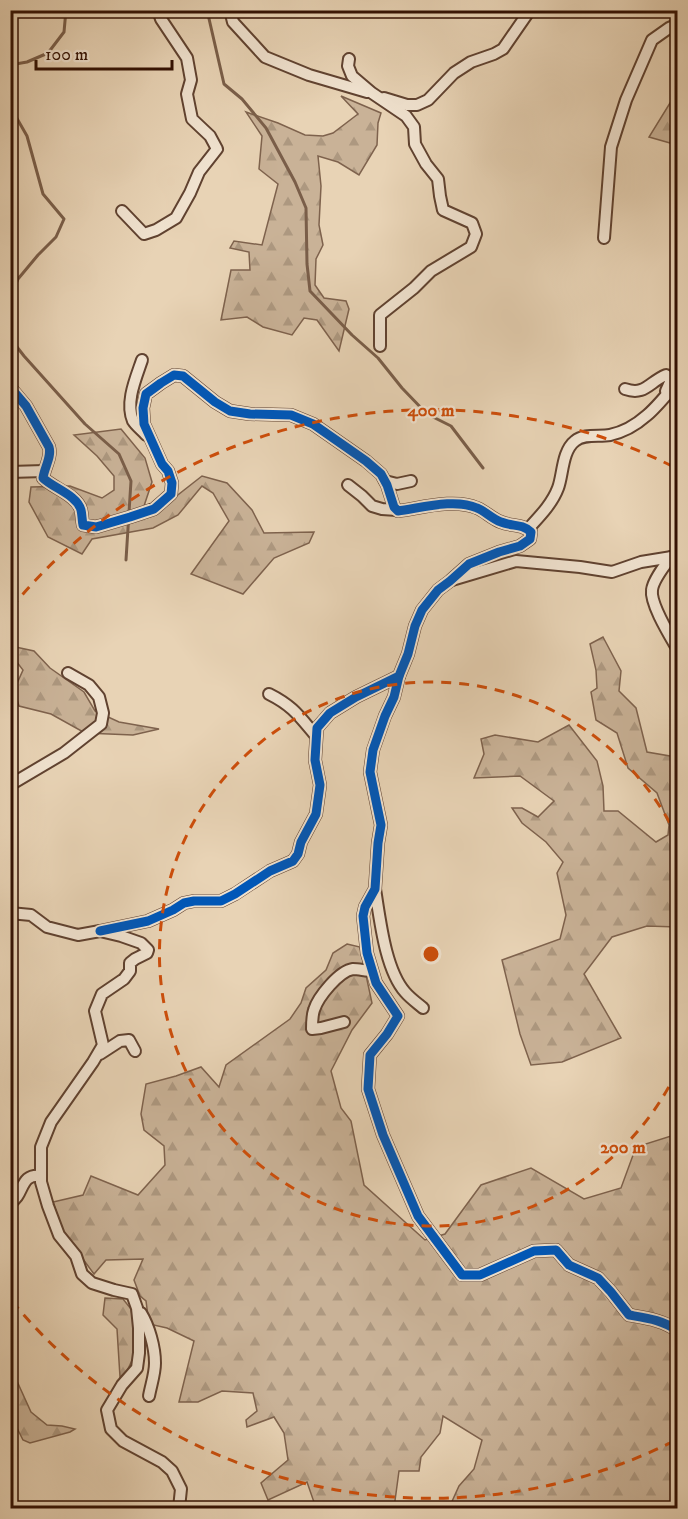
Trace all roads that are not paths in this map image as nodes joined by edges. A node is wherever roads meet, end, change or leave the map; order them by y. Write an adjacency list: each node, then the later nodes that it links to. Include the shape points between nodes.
1 (158, 10): 7 (street, via 187,58 192,119 217,149 199,171 176,218 144,234)
2 (230, 10): 6 (street, via 233,22 265,57 309,75)
3 (530, 10): 6 (street, via 503,49 454,73 428,100 407,105)
4 (678, 24): 8 (street, via 652,40 626,100 610,147)
5 (349, 59): 6 (street, via 352,76)
6 (372, 93): 9 (street, via 406,116 414,127 415,144 438,179 443,210 472,223 476,234 471,247 431,271 380,315)
7 (122, 211)
8 (604, 238)
9 (380, 346)
10 (141, 360): 16 (street, via 130,407 134,422)
11 (678, 381): 15 (street)
12 (10, 387): 17 (street, via 26,406 49,447 51,453)
13 (625, 389): 15 (street, via 639,391 666,375 671,380)
14 (678, 394): 15 (street)
15 (661, 402): 23 (street, via 630,427 610,435 575,440 563,463 559,487)
16 (151, 439): 17 (street, via 168,471 171,494 154,509 106,525 83,525 81,507 69,495 49,485 43,478); 19 (street, via 144,424 146,394 174,375 183,376 230,411 291,415 313,424 366,461)
17 (44, 471): 18 (street)
18 (10, 472)
19 (385, 481): 20 (street); 22 (street)
20 (411, 481)
21 (348, 485): 22 (street, via 372,506)
22 (397, 510): 23 (street, via 463,503 499,522)
23 (528, 529): 25 (street, via 530,539 520,546 469,564)
24 (674, 557): 25 (street, via 612,572 516,561); 26 (street, via 652,589 654,605)
25 (450, 581): 28 (street, via 422,610)
26 (678, 650)
27 (68, 673): 31 (street, via 89,685 99,697 101,724 64,753)
28 (399, 676): 30 (street, via 330,713 317,728); 32 (street, via 373,750 370,772 381,825)
29 (269, 694): 30 (street, via 294,709)
30 (316, 736): 34 (street, via 320,785 316,814 293,861 221,901 184,903 148,921)
31 (10, 785)
32 (375, 889): 35 (street, via 363,916); 36 (street, via 392,970 404,991)
33 (10, 913): 34 (street, via 31,915 47,927 78,935)
34 (100, 931): 39 (street, via 121,936 148,950 130,963 124,979 102,994 95,1011 103,1045)
35 (372, 971): 37 (street, via 351,969 336,979 314,1009 312,1029); 43 (street, via 398,1016 370,1055 368,1089 418,1216 462,1275 480,1275 534,1251 555,1250 569,1265 598,1278 629,1315 669,1324)
36 (423, 1008)
37 (344, 1022)
38 (135, 1051): 39 (street, via 129,1040)
39 (97, 1055): 40 (street, via 51,1122 41,1147)
40 (41, 1176): 41 (street, via 25,1180 16,1200); 42 (street, via 59,1235 76,1256 82,1274 92,1283 132,1294)
41 (10, 1203)
42 (137, 1308): 44 (street, via 154,1349); 45 (street, via 137,1368 107,1410 111,1429 123,1441 162,1462 172,1472 181,1489)
43 (678, 1331)
44 (149, 1396)
45 (178, 1509)

